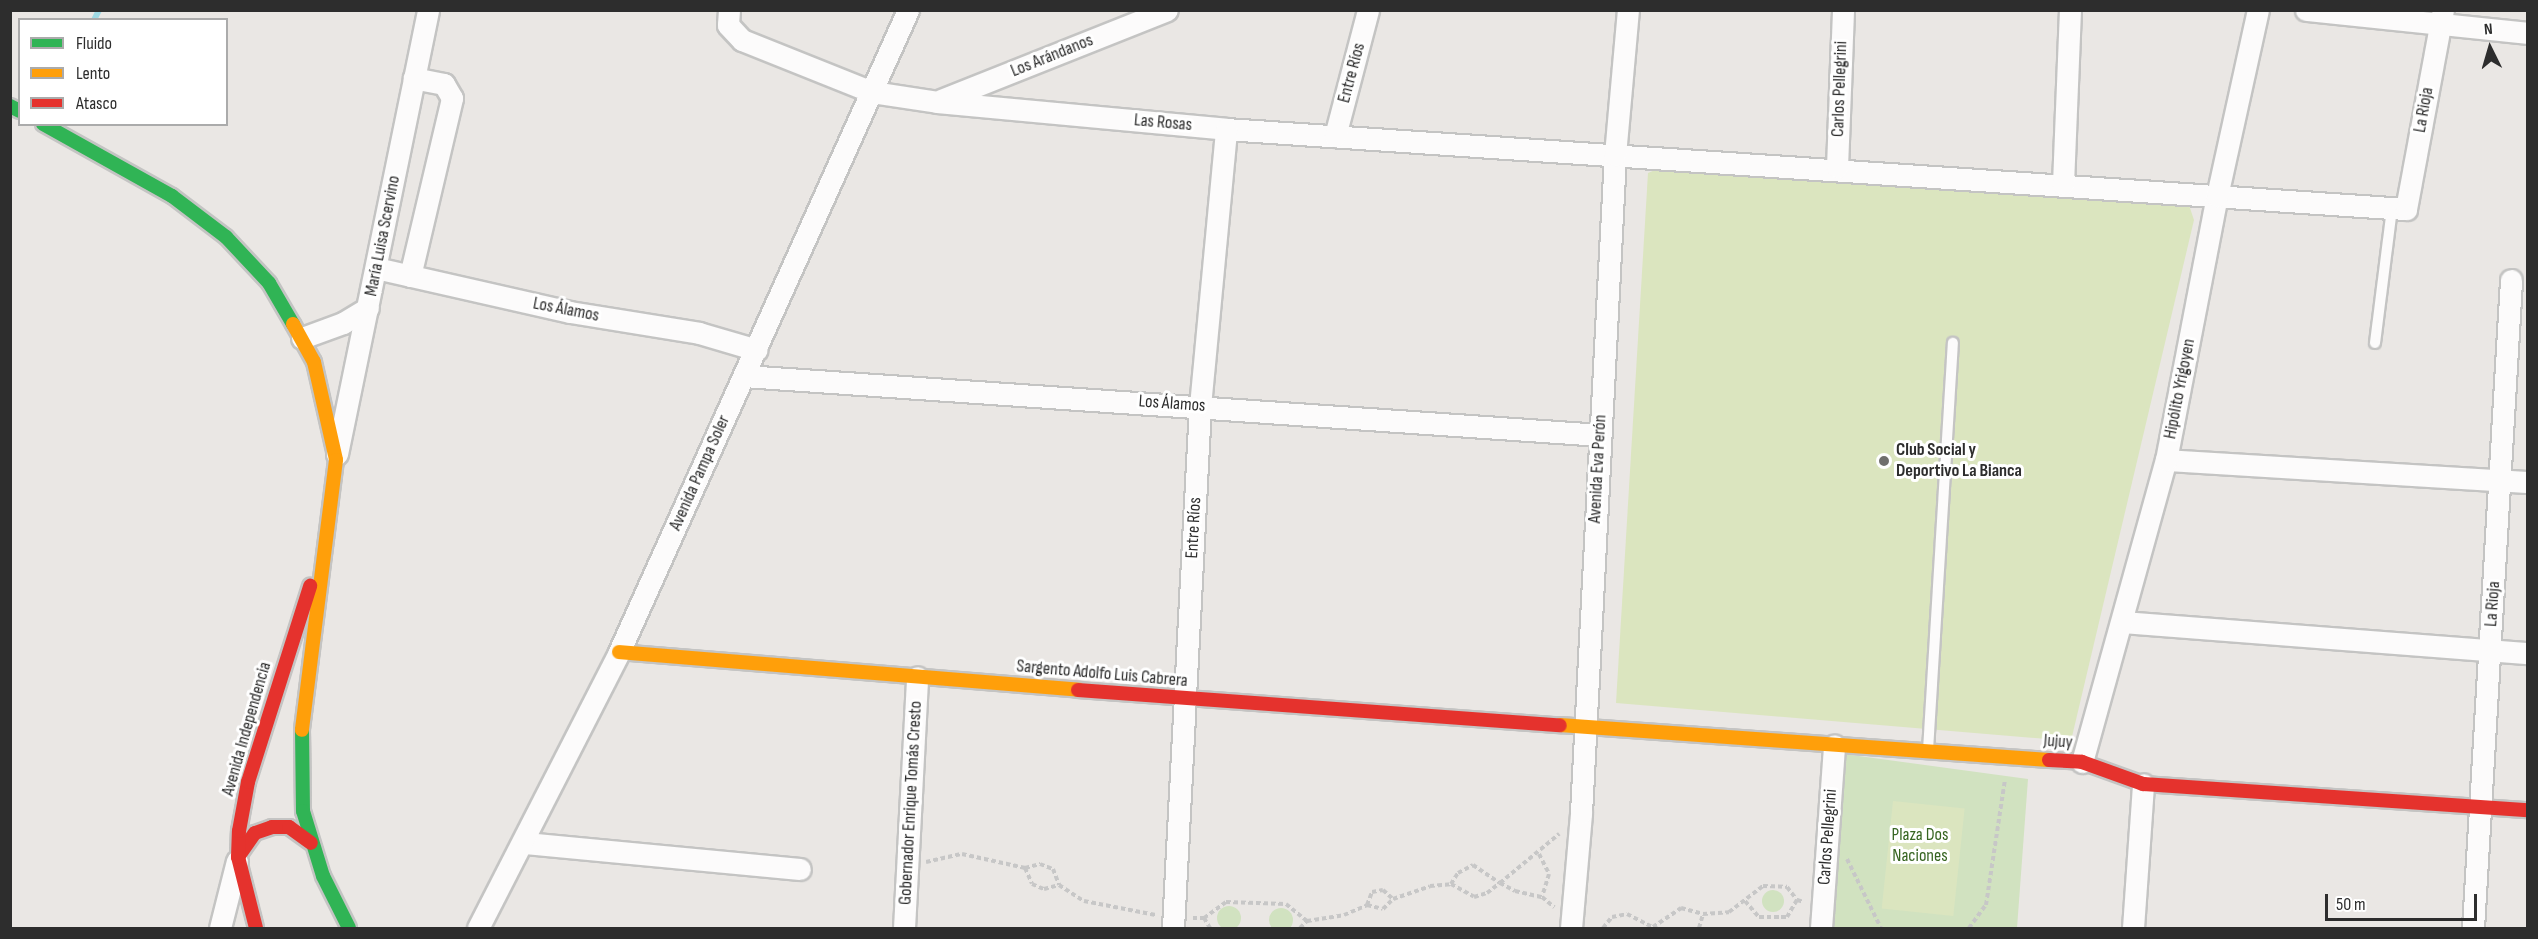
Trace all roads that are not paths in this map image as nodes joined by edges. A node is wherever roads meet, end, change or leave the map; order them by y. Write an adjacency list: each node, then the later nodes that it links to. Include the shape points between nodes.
1 (428, 10): 14 (street, María Luisa Scervino)
2 (908, 10): 15 (street, Avenida Pampa Soler)
3 (1167, 10): 12 (street, Los Arándanos)
4 (1368, 10): 19 (street, Entre Ríos)
5 (1628, 10): 20 (street, Avenida Eva Perón)
6 (1843, 10): 21 (street, Carlos Pellegrini)
7 (2070, 10): 22 (street)
8 (2258, 10): 23 (street, Hipólito Yrigoyen)
9 (2306, 10): 10 (street)
10 (2442, 17): 13 (street); 24 (street, La Rioja)
11 (728, 18): 15 (street, Las Rosas, via 742,40)
12 (1129, 19): 16 (street, Los Arándanos)
13 (2528, 33)
14 (414, 78): 25 (street, María Luisa Scervino); 26 (street, via 444,84 452,98)
15 (872, 92): 16 (street, Las Rosas); 32 (street, Avenida Pampa Soler)
16 (937, 102): 18 (street, Las Rosas)
17 (47, 126): 29 (street, Avenida Independencia, via 172,196 226,237 269,283)
18 (1226, 129): 19 (street, Las Rosas); 34 (street, Entre Ríos)
19 (1335, 136): 20 (street, Las Rosas)
20 (1614, 155): 21 (street, Las Rosas); 35 (street, Avenida Eva Perón)
21 (1837, 167): 22 (street, Las Rosas)
22 (2063, 184): 23 (street, Las Rosas)
23 (2217, 196): 24 (street, Las Rosas); 37 (street, Hipólito Yrigoyen)
24 (2399, 208): 30 (lane)
25 (376, 268): 26 (street, Los Álamos); 28 (street, María Luisa Scervino)
26 (411, 276): 32 (street, Los Álamos, via 570,312 699,333)
27 (2511, 280): 38 (street, La Rioja)
28 (368, 308): 29 (street, via 343,323); 36 (street, María Luisa Scervino)
29 (302, 338): 36 (street, Avenida Independencia, via 314,362 327,408)
30 (2375, 343)
31 (1953, 344): 49 (lane)
32 (757, 350): 33 (street, Avenida Pampa Soler)
33 (744, 376): 34 (street, Los Álamos); 43 (street, Avenida Pampa Soler)
34 (1200, 406): 35 (street, Los Álamos); 46 (street, Entre Ríos)
35 (1600, 435): 47 (street, Avenida Eva Perón)
36 (336, 460): 40 (street, Avenida Independencia)
37 (2166, 460): 38 (street); 41 (street, Hipólito Yrigoyen)
38 (2500, 481): 39 (street); 42 (street, La Rioja)
39 (2528, 482)
40 (324, 543): 54 (street, Avenida Independencia, via 315,650 300,746 303,811); 56 (street, Avenida Independencia, via 248,782)
41 (2123, 622): 42 (street); 50 (street, Hipólito Yrigoyen)
42 (2490, 650): 44 (street); 52 (street, La Rioja)
43 (619, 652): 45 (street, Sargento Adolfo Luis Cabrera); 55 (street, Avenida Pampa Soler)
44 (2528, 653)
45 (917, 677): 46 (street, Sargento Adolfo Luis Cabrera); 64 (street, Gobernador Enrique Tomás Cresto)
46 (1186, 699): 47 (street, Sargento Adolfo Luis Cabrera); 58 (street, Entre Ríos)
47 (1584, 726): 48 (street, Jujuy); 59 (street, Avenida Eva Perón)
48 (1834, 745): 49 (street, Jujuy); 65 (street, Carlos Pellegrini)
49 (1928, 752): 50 (street, Jujuy)
50 (2082, 762): 51 (street, Jujuy)
51 (2143, 784): 52 (street, Jujuy); 66 (street)
52 (2480, 808): 53 (street, Jujuy); 67 (street, La Rioja)
53 (2528, 810)
54 (311, 843): 56 (street, via 289,827 272,827 255,833); 62 (street, Avenida Independencia)
55 (525, 843): 57 (street); 63 (street, Avenida Pampa Soler)
56 (238, 857): 60 (street); 61 (street, Avenida Independencia)
57 (800, 869)
58 (1173, 923)
59 (1572, 925)
60 (220, 928)
61 (256, 928)
62 (348, 928)
63 (478, 928)
64 (904, 928)
65 (1821, 928)
66 (2133, 928)
67 (2473, 928)

